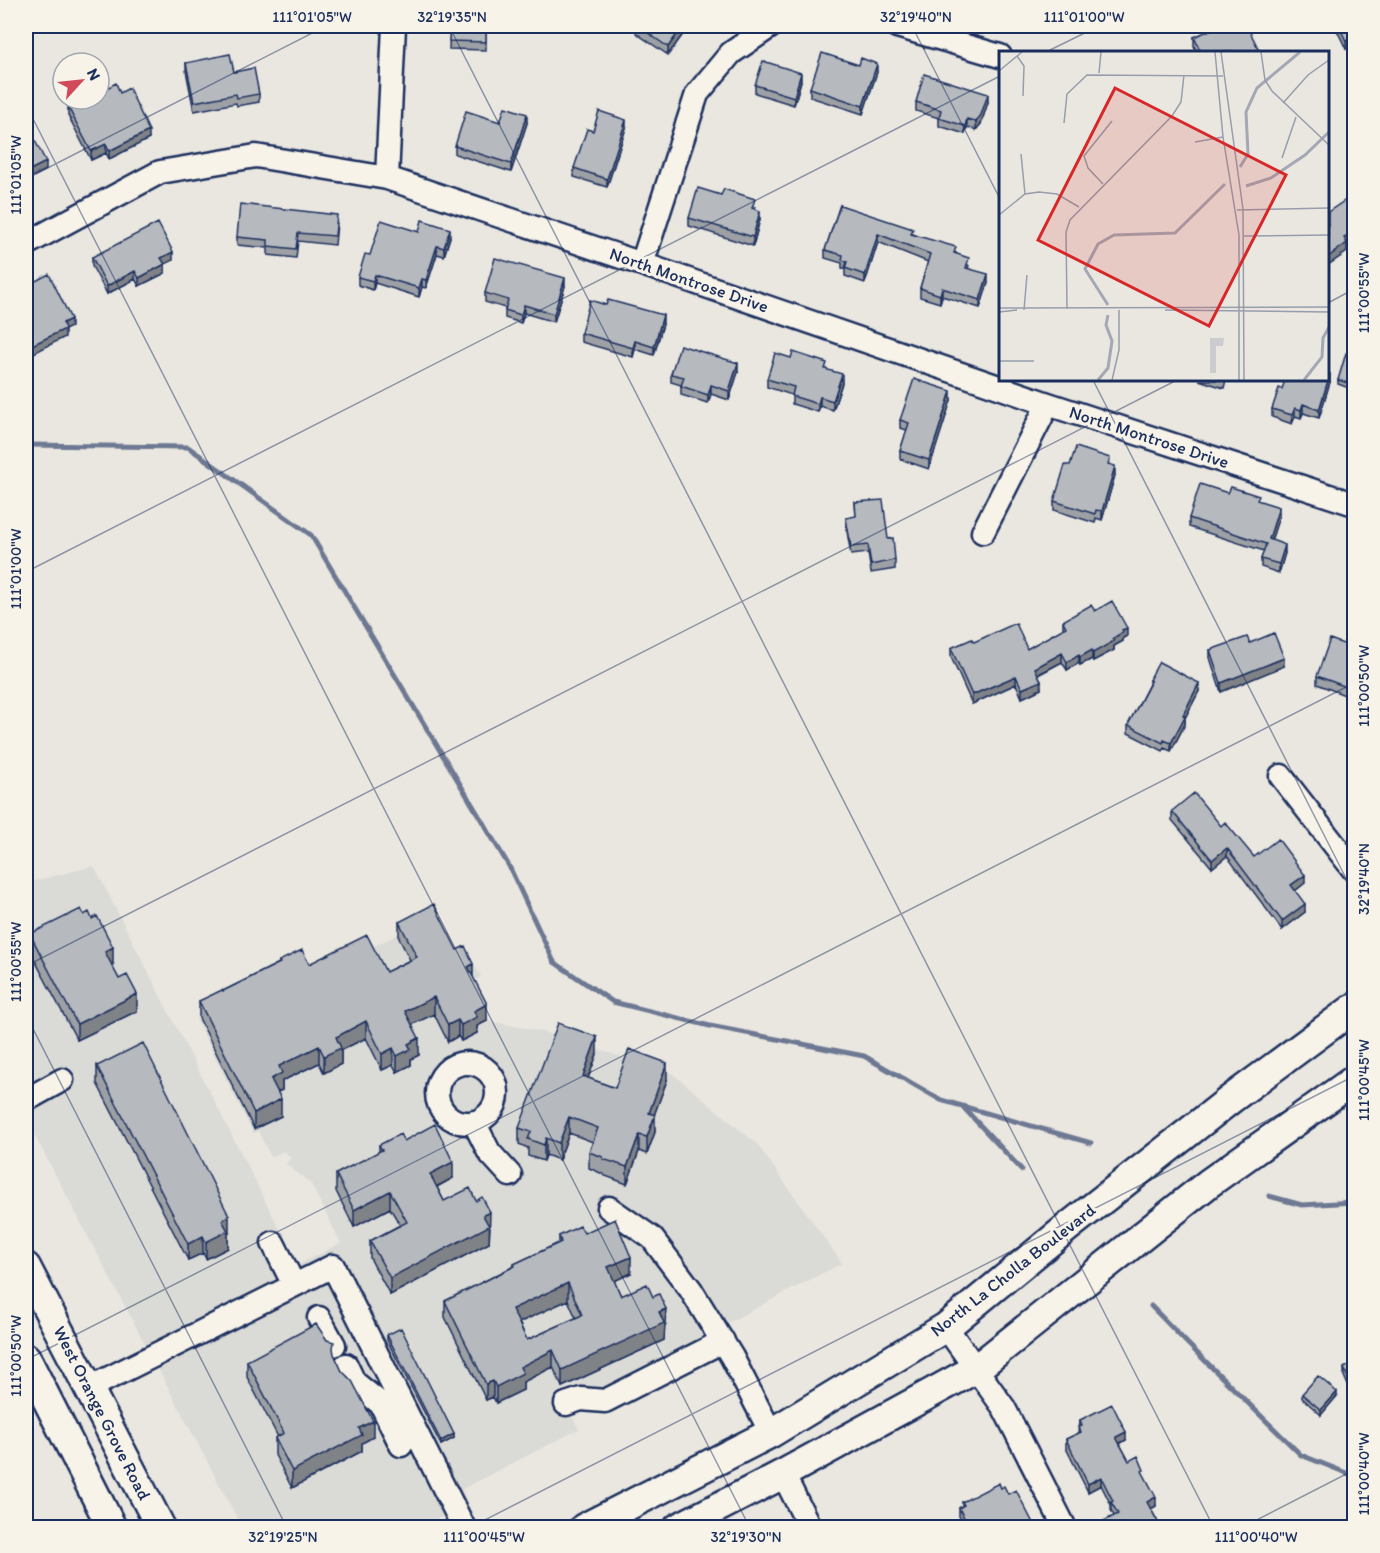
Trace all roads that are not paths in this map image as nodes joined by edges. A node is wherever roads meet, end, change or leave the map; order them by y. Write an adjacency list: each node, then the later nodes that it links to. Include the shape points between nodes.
1 (394, 26): 5 (street)
2 (771, 26): 7 (street, via 731,53 697,94)
3 (897, 26): 4 (street)
4 (999, 56)
5 (387, 178): 6 (street, North Montrose Drive, via 256,156 160,172); 7 (street, North Montrose Drive)
6 (26, 244)
7 (642, 264): 8 (street, North Montrose Drive)
8 (1048, 404): 9 (street, North Montrose Drive); 10 (street)
9 (1354, 504)
10 (983, 532)
11 (1281, 776): 12 (street)
12 (1354, 870)
13 (1354, 1008): 24 (main road, North La Cholla Boulevard, via 1231,1099)
14 (62, 1080): 16 (street)
15 (1354, 1080): 29 (main road, via 1209,1183)
16 (26, 1100)
17 (474, 1122): 18 (street, via 489,1152)
18 (510, 1174)
19 (609, 1208): 25 (street, via 652,1238)
20 (273, 1243): 22 (street)
21 (26, 1267): 30 (main road, West Orange Grove Road)
22 (294, 1285): 30 (street); 37 (street, via 333,1266)
23 (319, 1318): 26 (street)
24 (946, 1327): 29 (street); 32 (main road, North La Cholla Boulevard)
25 (723, 1341): 31 (street, via 606,1401 581,1399); 32 (street)
26 (334, 1345)
27 (26, 1358): 35 (main road)
28 (346, 1365): 33 (street, via 354,1382 381,1404)
29 (977, 1368): 34 (main road); 41 (street, via 1004,1408)
30 (89, 1388): 36 (main road, West Orange Grove Road)
31 (566, 1404)
32 (771, 1433): 38 (main road, North La Cholla Boulevard)
33 (401, 1445)
34 (783, 1474): 39 (main road); 40 (street)
35 (112, 1527)
36 (161, 1527)
37 (464, 1527)
38 (584, 1527)
39 (678, 1527)
40 (810, 1527)
41 (1065, 1527)

